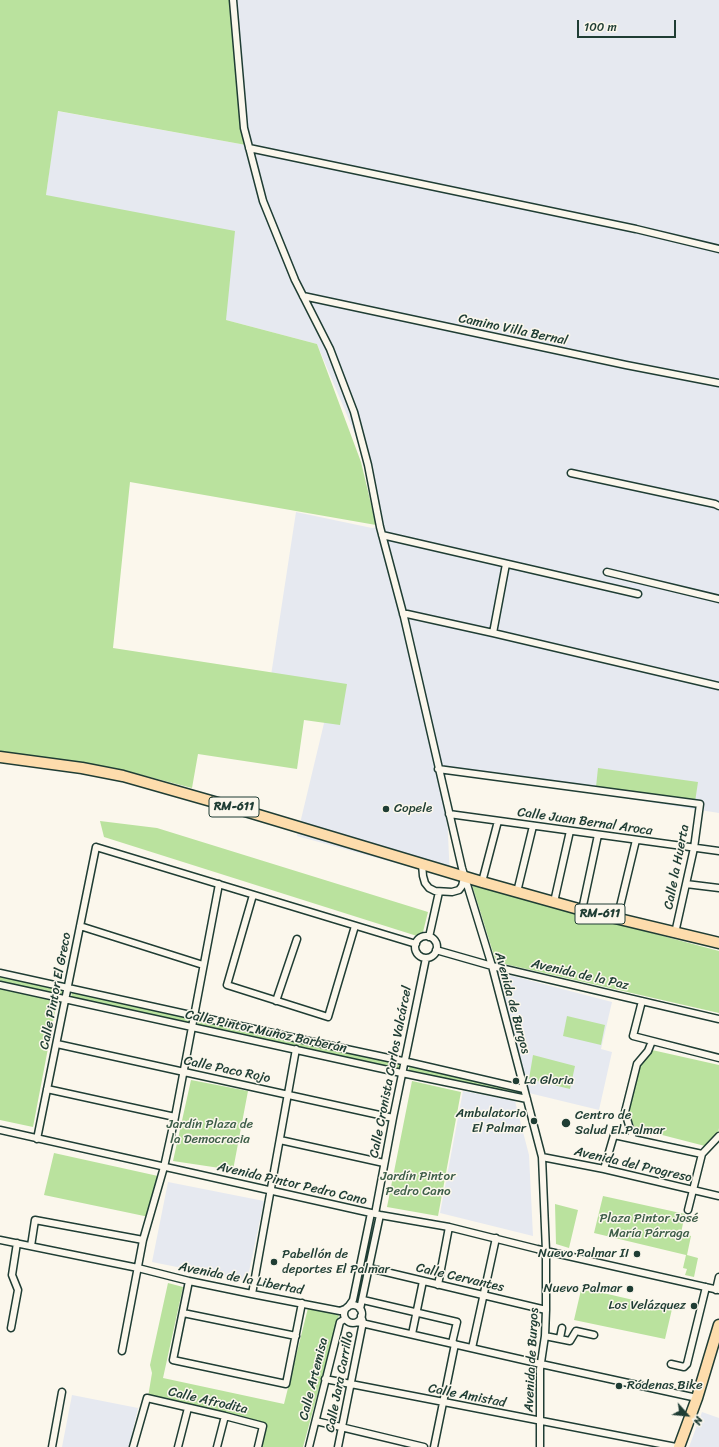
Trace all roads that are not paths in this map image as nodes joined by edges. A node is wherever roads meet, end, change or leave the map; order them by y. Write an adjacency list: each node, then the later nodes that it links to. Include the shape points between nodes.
1 (233, 0): 2 (street, Avenida de Burgos, via 244,128)
2 (250, 148): 3 (street, via 636,229); 4 (street, Avenida de Burgos, via 263,200)
3 (719, 249)
4 (303, 296): 5 (street, Camino Villa Bernal); 8 (street, Avenida de Burgos, via 330,349 354,412)
5 (719, 383)
6 (571, 473): 7 (street)
7 (719, 506)
8 (382, 535): 9 (street); 13 (street, Avenida de Burgos)
9 (506, 564): 11 (street); 14 (street)
10 (607, 572): 12 (street)
11 (638, 594)
12 (719, 599)
13 (403, 614): 14 (street); 17 (street, Avenida de Burgos)
14 (492, 633): 15 (street)
15 (719, 686)
16 (0, 757): 26 (main road, RM-611, via 123,776)
17 (438, 769): 18 (street, Avenida de Burgos); 24 (street, Calle la Huerta, via 700,804)
18 (449, 814): 19 (street, Calle Juan Bernal Aroca); 29 (street, Avenida de Burgos)
19 (498, 821): 20 (street, Calle Juan Bernal Aroca); 30 (street)
20 (533, 826): 21 (street, Calle Juan Bernal Aroca); 36 (street)
21 (570, 831): 22 (street, Calle Juan Bernal Aroca); 39 (street)
22 (598, 835): 23 (street, Calle Juan Bernal Aroca); 40 (street)
23 (636, 840): 24 (street, Calle Juan Bernal Aroca); 41 (street)
24 (694, 848): 25 (street, Calle Juan Bernal Aroca); 32 (street, Calle la Huerta)
25 (719, 851)
26 (422, 864): 27 (main road, RM-611); 28 (street)
27 (436, 868): 28 (street); 29 (main road, RM-611)
28 (423, 876): 35 (street, via 429,888)
29 (464, 877): 30 (main road, RM-611); 34 (street); 37 (street, Avenida de Burgos)
30 (482, 882): 36 (main road, RM-611)
31 (219, 884): 38 (street); 42 (street, Calle Pintor El Greco, via 96,846); 51 (street)
32 (686, 884): 33 (street); 44 (street, Calle la Huerta)
33 (719, 888)
34 (458, 890): 35 (street); 37 (street)
35 (439, 892): 45 (street)
36 (517, 892): 39 (main road, RM-611)
37 (469, 893): 52 (street, Avenida de Burgos)
38 (253, 895): 43 (street); 57 (street, via 227,986)
39 (554, 902): 40 (main road, RM-611)
40 (582, 910): 41 (main road, RM-611)
41 (617, 919): 44 (main road, RM-611)
42 (80, 926): 51 (street); 55 (street, Calle Pintor El Greco)
43 (355, 926): 48 (street); 57 (street, via 328,1017)
44 (676, 933): 47 (main road, RM-611)
45 (429, 937): 48 (street, via 421,938); 49 (street, via 435,942)
46 (297, 939): 57 (street)
47 (719, 943)
48 (416, 944): 50 (street, via 417,954)
49 (436, 950): 50 (street, via 432,956); 52 (street, Avenida de la Paz)
50 (426, 958): 66 (street, Calle Cronista Carlos Valcárcel)
51 (203, 965): 59 (street)
52 (492, 966): 58 (street, Avenida de la Paz); 70 (street, Avenida de Burgos)
53 (0, 973): 55 (street, Calle Pintor Muñoz Barberán)
54 (0, 985): 56 (street, Calle Pintor Muñoz Barberán)
55 (68, 988): 56 (street, Calle Pintor El Greco); 59 (street, Calle Pintor Muñoz Barberán)
56 (66, 999): 61 (street, Calle Pintor Muñoz Barberán); 63 (street, Calle Pintor El Greco)
57 (276, 1001)
58 (642, 1001): 60 (street, Avenida de la Paz); 62 (street, via 633,1036)
59 (195, 1016): 61 (street); 66 (street, Calle Pintor Muñoz Barberán)
60 (719, 1019)
61 (192, 1027): 64 (street, Calle Pintor Muñoz Barberán); 67 (street)
62 (652, 1042): 65 (street); 78 (street, via 637,1064 625,1112)
63 (57, 1044): 67 (street, Calle Paco Rojo); 69 (street, Calle Pintor El Greco)
64 (296, 1049): 68 (street, Calle Pintor Muñoz Barberán); 71 (street)
65 (719, 1058)
66 (405, 1062): 68 (street, Calle Cronista Carlos Valcárcel); 70 (street, Calle Pintor Muñoz Barberán)
67 (183, 1072): 71 (street, Calle Paco Rojo); 73 (street)
68 (403, 1073): 72 (street, Calle Pintor Muñoz Barberán); 74 (street, Calle Cronista Carlos Valcárcel)
69 (47, 1089): 73 (street); 77 (street, Calle Pintor El Greco)
70 (524, 1089): 72 (street, Avenida de Burgos)
71 (287, 1095): 74 (street, Calle Paco Rojo); 79 (street)
72 (527, 1099): 81 (street, Avenida de Burgos)
73 (175, 1117): 83 (street)
74 (393, 1118): 82 (street, Calle Cronista Carlos Valcárcel)
75 (0, 1130): 77 (street, Avenida Pintor Pedro Cano)
76 (719, 1136): 80 (street)
77 (38, 1139): 83 (street, Avenida Pintor Pedro Cano)
78 (633, 1139): 80 (street); 84 (street, via 614,1135)
79 (280, 1140): 82 (street); 85 (street)
80 (702, 1154): 86 (street)
81 (542, 1157): 84 (street, Avenida del Progreso); 96 (street, Avenida de Burgos)
82 (384, 1163): 89 (street, Calle Cronista Carlos Valcárcel)
83 (164, 1167): 85 (street, Avenida Pintor Pedro Cano); 93 (street)
84 (604, 1169): 86 (street, Avenida del Progreso)
85 (272, 1190): 89 (street, Avenida Pintor Pedro Cano); 105 (street)
86 (693, 1191): 87 (street, Avenida del Progreso); 88 (street)
87 (719, 1196)
88 (688, 1210)
89 (375, 1214): 90 (street, Avenida Pintor Pedro Cano); 98 (street, Calle Cronista Carlos Valcárcel); 110 (street, Calle Cronista Carlos Valcárcel, via 353,1300)
90 (449, 1227): 91 (street, Avenida Pintor Pedro Cano); 102 (street)
91 (496, 1238): 96 (street, Avenida Pintor Pedro Cano); 106 (street)
92 (0, 1240): 94 (street, Avenida de la Libertad)
93 (143, 1240): 95 (street, via 35,1220); 97 (street)
94 (17, 1243): 95 (street, Avenida de la Libertad); 115 (street, via 12,1275 18,1290)
95 (30, 1246): 97 (street, Avenida de la Libertad)
96 (546, 1251): 103 (street, Avenida Pintor Pedro Cano); 109 (street, Avenida de Burgos)
97 (138, 1268): 100 (street, Avenida de la Libertad); 124 (street)
98 (369, 1268): 101 (street, Calle Cervantes); 107 (street, Calle Cronista Carlos Valcárcel)
99 (719, 1277): 104 (street)
100 (189, 1281): 105 (street, Avenida de la Libertad); 112 (street)
101 (423, 1281): 102 (street, Calle Cervantes); 111 (street)
102 (438, 1285): 106 (street, Calle Cervantes)
103 (706, 1287): 104 (street, Avenida Pintor Pedro Cano); 126 (street, via 687,1364 684,1367)
104 (717, 1290)
105 (252, 1294): 108 (street, Avenida de la Libertad)
106 (483, 1295): 109 (street, Calle Cervantes); 123 (street)
107 (363, 1300): 111 (street); 113 (street, Calle Cronista Carlos Valcárcel)
108 (302, 1303): 110 (street, Avenida de la Libertad); 119 (street)
109 (546, 1310): 120 (street, Avenida de Burgos)
110 (344, 1312): 113 (street, via 351,1323); 113 (street, via 354,1306); 127 (street, Calle Artemisa)
111 (416, 1312): 117 (street); 122 (street, via 457,1322)
112 (182, 1313): 119 (street); 119 (street, via 172,1360 286,1384)
113 (360, 1317): 117 (street); 128 (street, Calle Jara Carrillo)
114 (719, 1325): 130 (main road)
115 (10, 1328)
116 (562, 1328): 121 (street)
117 (412, 1334): 122 (street)
118 (594, 1335): 121 (street, via 576,1331 570,1341)
119 (296, 1336)
120 (545, 1336): 121 (street); 125 (street, Avenida de Burgos)
121 (560, 1338)
122 (453, 1343): 123 (street); 131 (street)
123 (472, 1348): 125 (street)
124 (122, 1351)
125 (541, 1364): 130 (street); 135 (street, Avenida de Burgos)
126 (671, 1364)
127 (325, 1379): 128 (street, Calle Amistad); 134 (street, Calle Artemisa)
128 (350, 1384): 131 (street, Calle Amistad); 136 (street, Calle Jara Carrillo)
129 (62, 1392): 137 (street)
130 (697, 1398): 148 (main road)
131 (443, 1402): 135 (street, Calle Amistad); 145 (street)
132 (188, 1408): 133 (street, Calle Afrodita); 138 (street, Calle Afrodita, via 147,1398); 139 (street)
133 (225, 1416): 140 (street); 141 (street, Calle Afrodita, via 263,1426)
134 (316, 1421): 136 (street); 142 (street, Calle Artemisa)
135 (539, 1421): 146 (street, Avenida de Burgos); 147 (street, Calle Amistad)
136 (342, 1428): 143 (street, Calle Jara Carrillo); 144 (street)
137 (52, 1447)
138 (133, 1447)
139 (178, 1447)
140 (217, 1447)
141 (258, 1447)
142 (309, 1447)
143 (338, 1447)
144 (424, 1447)
145 (434, 1447)
146 (540, 1447)
147 (676, 1447)
148 (679, 1447)

